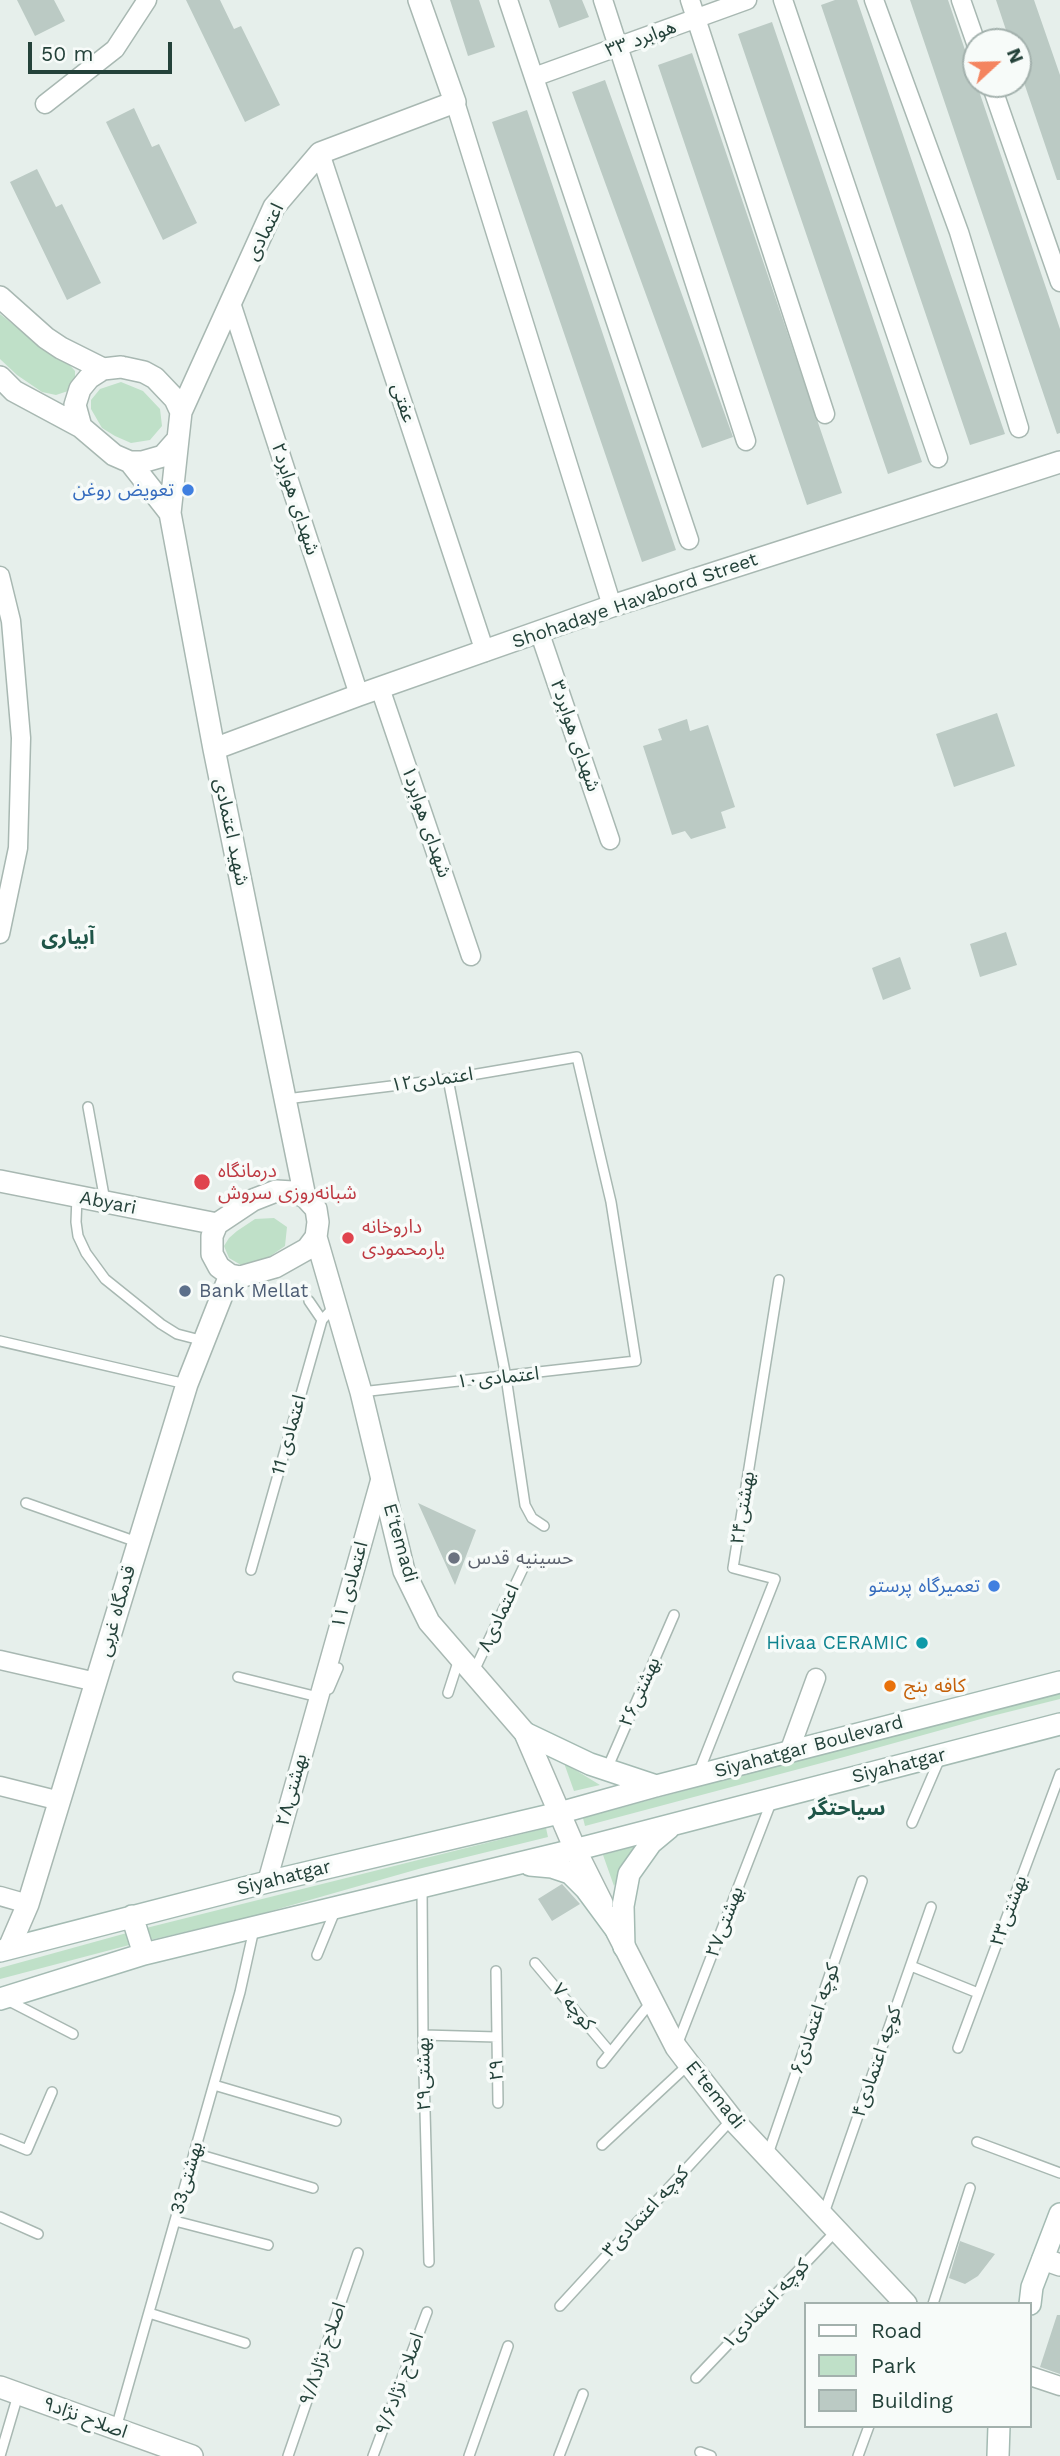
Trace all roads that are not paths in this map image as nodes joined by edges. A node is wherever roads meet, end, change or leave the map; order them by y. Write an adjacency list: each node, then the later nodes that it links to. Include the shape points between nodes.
1 (147, 0): 16 (street, via 115,49)
2 (419, 0): 15 (street)
3 (508, 0): 13 (street)
4 (603, 0): 12 (street)
5 (690, 0): 10 (street)
6 (747, 0): 10 (street, ۳۳ هوابرد)
7 (783, 0): 29 (street)
8 (874, 0): 26 (street, via 959,232)
9 (961, 0): 11 (street)
10 (696, 19): 12 (street, ۳۳ هوابرد); 24 (street)
11 (971, 28)
12 (619, 47): 13 (street, ۳۳ هوابرد); 28 (street)
13 (534, 77): 33 (street)
14 (995, 98): 18 (street)
15 (455, 102): 17 (street, اعتمادی); 35 (street)
16 (45, 104)
17 (320, 153): 20 (street, اعتمادی, via 274,206); 37 (street, عفتی)
18 (1060, 282)
19 (0, 297): 21 (street, via 61,348)
20 (231, 303): 23 (street, اعتمادی); 39 (street, شهدای هوابرد۲)
21 (103, 369): 23 (street, via 144,372 166,387); 25 (street, via 80,389 75,405)
22 (0, 377): 25 (street, via 14,391)
23 (181, 412): 27 (street)
24 (825, 414)
25 (81, 427): 30 (street, via 114,455)
26 (1019, 428)
27 (178, 439): 30 (street, via 163,456); 32 (street)
28 (746, 441)
29 (938, 458)
30 (130, 462): 32 (street)
31 (1060, 462): 35 (street, Shohadaye Havabord Street)
32 (170, 513): 40 (street, شهید اعتمادی)
33 (689, 540)
34 (0, 576): 42 (street, via 10,621 21,738 18,848)
35 (612, 606): 36 (street, Shohadaye Havabord Street)
36 (539, 631): 37 (street, Shohadaye Havabord Street); 41 (street, ۳شهدای هوابرد)
37 (485, 653): 38 (street, Shohadaye Havabord Street)
38 (380, 688): 39 (street, Shohadaye Havabord Street); 43 (street, شهدای هوابرد۱)
39 (359, 695): 40 (street, Shohadaye Havabord Street)
40 (214, 749): 45 (street, شهید اعتمادی)
41 (610, 840)
42 (0, 934)
43 (471, 956)
44 (448, 1079): 45 (lane, اعتمادی۱۲); 61 (lane, اعتمادی۱۲, via 577,1057 611,1202); 62 (lane)
45 (286, 1099): 47 (street, شهید اعتمادی)
46 (88, 1107): 52 (lane)
47 (297, 1150): 49 (street); 51 (street, شهید اعتمادی)
48 (0, 1181): 50 (street, Abyari)
49 (276, 1191): 51 (street); 53 (street)
50 (77, 1197): 52 (street, Abyari); 59 (lane, via 78,1236 106,1279 177,1334)
51 (305, 1197): 54 (street, via 316,1209)
52 (106, 1203): 53 (street, Abyari)
53 (217, 1224): 55 (street, via 212,1254)
54 (316, 1237): 55 (street, via 307,1249 275,1267 240,1277); 58 (street, E'temadi)
55 (230, 1275): 59 (street, قدمگاه غربی)
56 (779, 1280): 88 (lane, ۲۴بهشتی, via 733,1568 775,1579)
57 (309, 1301): 58 (lane)
58 (329, 1313): 64 (street, E'temadi); 70 (lane, 11 اعتمادی)
59 (204, 1340): 63 (street, قدمگاه غربی)
60 (0, 1341): 63 (lane)
61 (636, 1361): 62 (lane, اعتمادی۱۰)
62 (506, 1377): 64 (lane, اعتمادی۱۰); 67 (lane, via 525,1505 532,1518)
63 (187, 1384): 68 (street, قدمگاه غربی)
64 (361, 1392): 65 (street, E'temadi)
65 (382, 1474): 73 (street, E'temadi, via 404,1571 429,1622); 80 (street, ۱۱ اعتمادی)
66 (26, 1503): 68 (lane)
67 (544, 1526)
68 (137, 1542): 77 (street, قدمگاه غربی)
69 (526, 1562): 73 (lane, اعتمادی۸)
70 (251, 1570)
71 (674, 1615): 86 (lane, ۲۶بهشتی)
72 (0, 1660): 77 (street)
73 (466, 1667): 79 (lane, اعتمادی۸); 82 (street, E'temadi)
74 (338, 1668): 83 (lane)
75 (238, 1677): 80 (lane)
76 (816, 1678): 84 (street)
77 (96, 1682): 92 (street, قدمگاه غربی)
78 (1060, 1682): 84 (street, Siyahatgar Boulevard)
79 (448, 1693)
80 (318, 1697): 83 (street, ۲۸بهشتی)
81 (1060, 1724): 85 (street, Siyahatgar)
82 (525, 1733): 86 (street); 93 (street, E'temadi)
83 (305, 1742): 99 (street, ۲۸بهشتی)
84 (789, 1752): 88 (street, Siyahatgar Boulevard)
85 (940, 1756): 91 (street, Siyahatgar); 94 (lane)
86 (607, 1769): 90 (street)
87 (1060, 1774): 114 (lane, ۲۳بهشتی)
88 (698, 1776): 90 (street, Siyahatgar Boulevard)
89 (0, 1786): 92 (street)
90 (656, 1786): 93 (street, Siyahatgar Boulevard)
91 (773, 1798): 95 (street, Siyahatgar); 122 (lane, ۲۷بهشتی)
92 (60, 1801): 102 (street, قدمگاه غربی)
93 (559, 1813): 96 (street, E'temadi); 99 (street, Siyahatgar)
94 (912, 1823)
95 (673, 1825): 96 (street, Siyahatgar); 107 (street, via 651,1843 629,1874)
96 (575, 1849): 97 (street, Siyahatgar); 107 (street, E'temadi)
97 (517, 1863): 100 (street, Siyahatgar); 107 (street, via 570,1873)
98 (862, 1881): 133 (lane, کوچه اعتمادی۶)
99 (267, 1882): 105 (street, Siyahatgar)
100 (422, 1886): 103 (street, Siyahatgar); 118 (lane, ۲۹بهشتی)
101 (0, 1896): 102 (street)
102 (28, 1904): 108 (street, قدمگاه غربی)
103 (337, 1906): 106 (street, Siyahatgar); 110 (lane)
104 (931, 1907): 112 (lane, کوچه اعتمادی۴)
105 (132, 1916): 108 (street, Siyahatgar); 109 (street)
106 (254, 1927): 109 (street, Siyahatgar); 124 (lane, 33بهشتی)
107 (620, 1939): 116 (street, E'temadi)
108 (5, 1950)
109 (144, 1954): 115 (street, Siyahatgar)
110 (317, 1955)
111 (535, 1963): 121 (lane, کوچه ۷)
112 (911, 1966): 114 (lane); 140 (lane, کوچه اعتمادی۴)
113 (496, 1971): 119 (lane, ۲۹)
114 (978, 1993): 120 (lane, ۲۳بهشتی)
115 (1, 1998): 117 (lane)
116 (652, 2001): 121 (lane); 122 (street, E'temadi)
117 (72, 2034)
118 (423, 2035): 119 (lane); 144 (lane, ۲۹بهشتی)
119 (497, 2037): 126 (lane, ۲۹)
120 (958, 2048)
121 (610, 2052): 123 (lane)
122 (682, 2055): 127 (street, E'temadi); 131 (lane)
123 (601, 2063)
124 (214, 2085): 128 (lane); 132 (lane, 33بهشتی)
125 (52, 2092): 129 (lane, via 27,2150)
126 (498, 2103)
127 (732, 2119): 133 (street, E'temadi); 149 (lane, کوچه اعتمادی۳)
128 (335, 2121)
129 (0, 2139)
130 (977, 2142): 134 (lane)
131 (602, 2145)
132 (194, 2153): 135 (lane); 139 (lane, 33بهشتی)
133 (767, 2156): 140 (street, E'temadi)
134 (1060, 2173)
135 (313, 2188)
136 (970, 2188): 148 (lane)
137 (1060, 2214): 145 (street)
138 (0, 2217): 141 (lane)
139 (175, 2221): 142 (lane); 151 (lane, 33بهشتی)
140 (830, 2224): 147 (street, E'temadi); 155 (lane, کوچه اعتمادی۱)
141 (38, 2234)
142 (268, 2245)
143 (358, 2253): 166 (lane, اصلاح نژاد۹/۸)
144 (429, 2262)
145 (1051, 2262): 146 (street)
146 (1031, 2295)
147 (904, 2302)
148 (934, 2302)
149 (560, 2306)
150 (426, 2312): 167 (lane, اصلاح نژاد۹/۶)
151 (149, 2313): 152 (lane); 161 (lane, 33بهشتی)
152 (245, 2343)
153 (508, 2346): 168 (lane)
154 (1032, 2377): 156 (street)
155 (696, 2378)
156 (1060, 2386)
157 (9, 2390): 161 (street, اصلاح نژاد۹); 164 (lane)
158 (583, 2394): 169 (lane)
159 (868, 2428): 171 (lane)
160 (999, 2428): 172 (street)
161 (116, 2429): 162 (street, اصلاح نژاد۹)
162 (158, 2450): 165 (street, اصلاح نژاد۹)
163 (700, 2452): 170 (lane)
164 (0, 2456)
165 (192, 2456)
166 (288, 2456)
167 (373, 2456)
168 (469, 2456)
169 (559, 2456)
170 (711, 2456)
171 (858, 2456)
172 (998, 2456)

